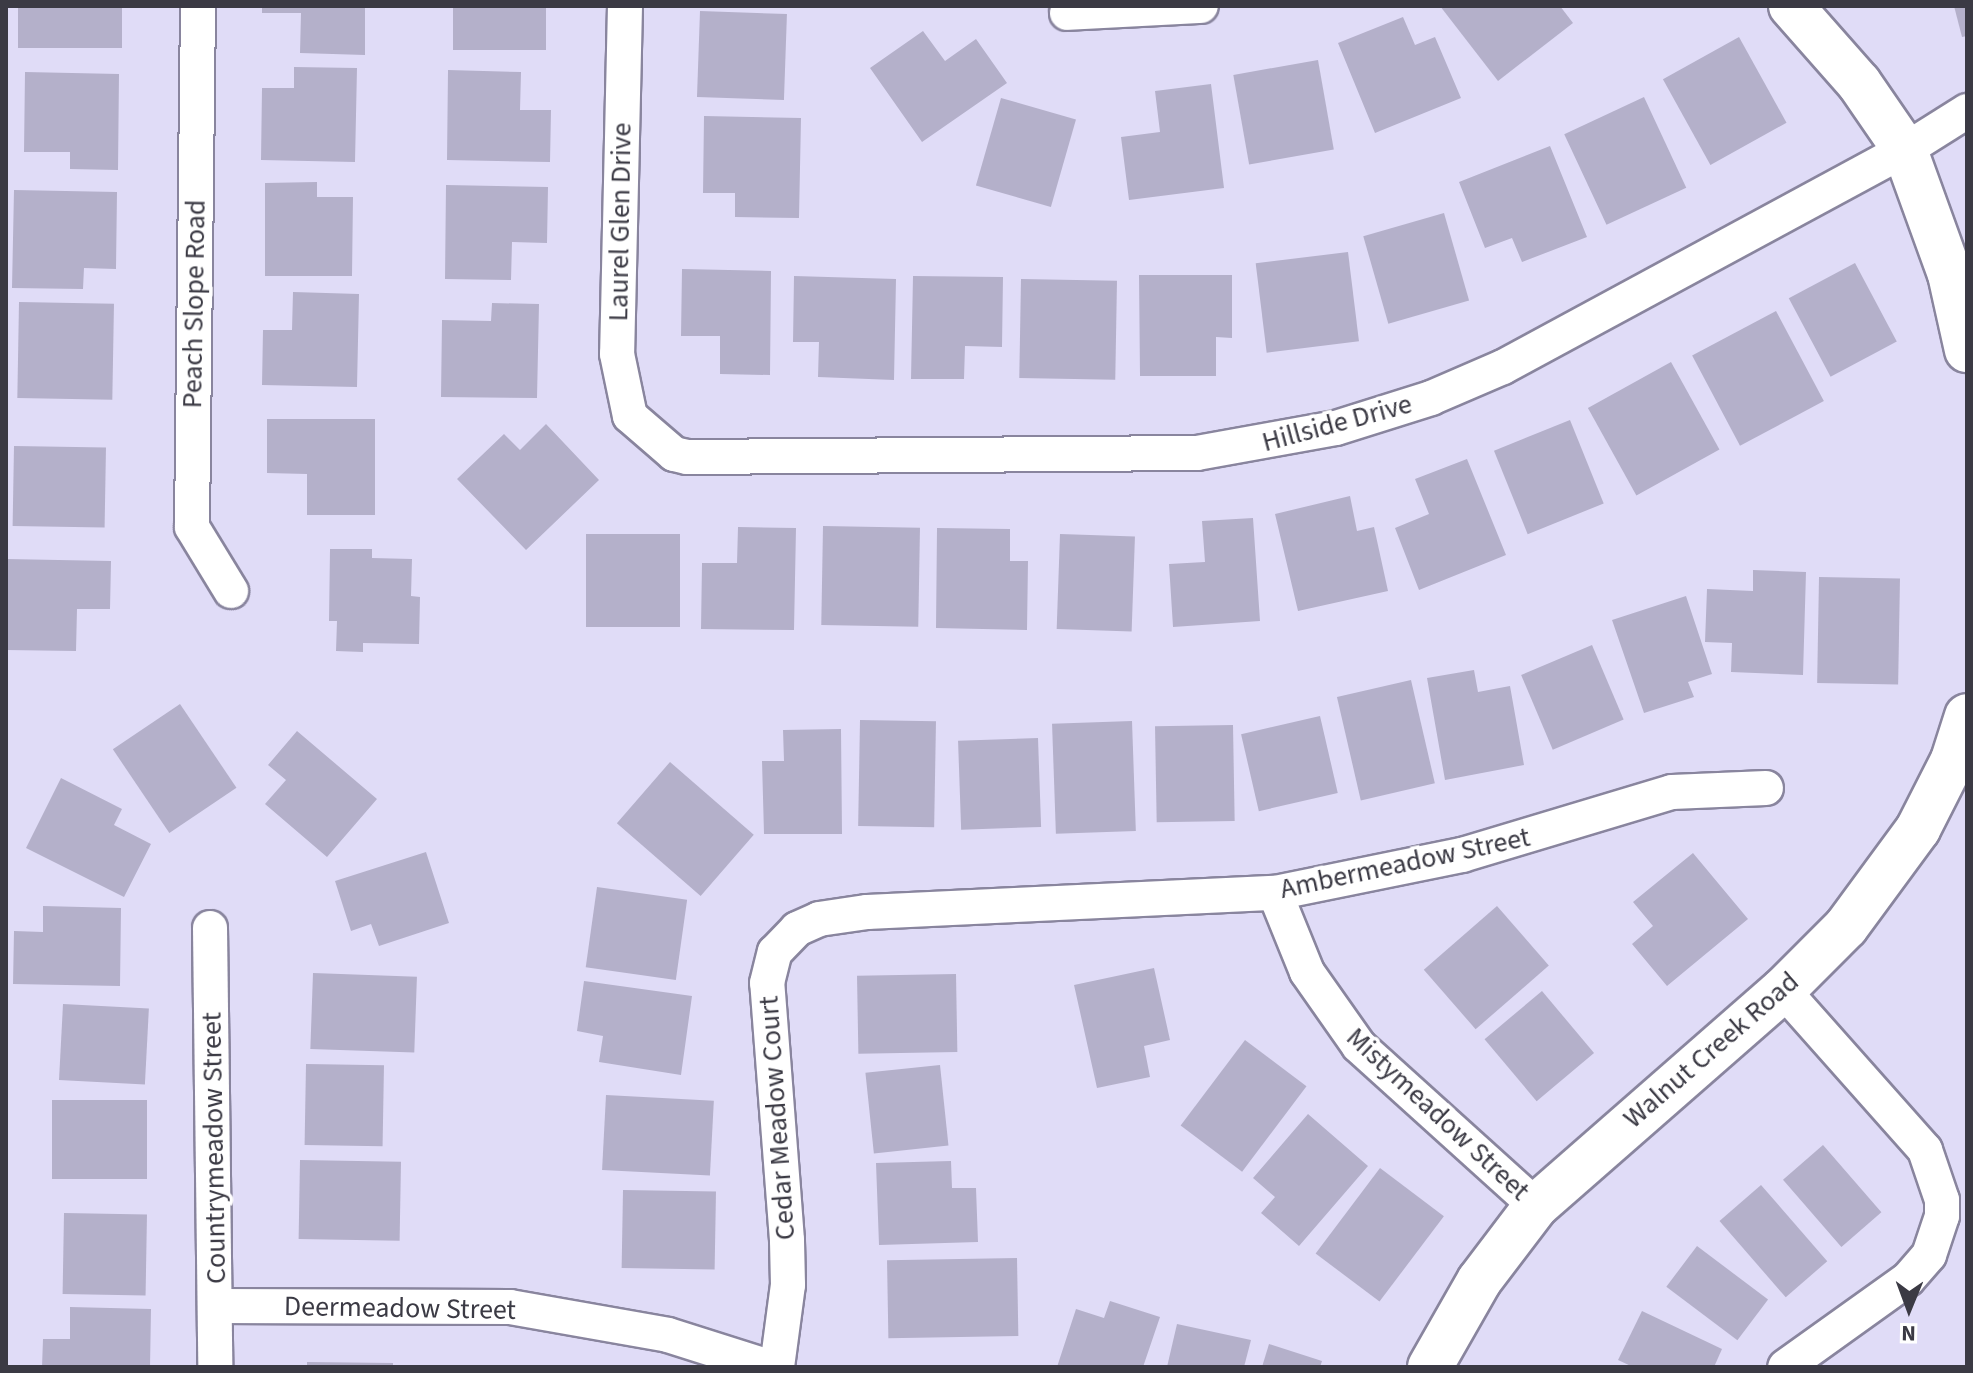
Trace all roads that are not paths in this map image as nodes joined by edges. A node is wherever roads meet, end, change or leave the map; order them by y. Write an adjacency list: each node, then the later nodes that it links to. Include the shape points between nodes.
1 (198, 6): 10 (street, Peach Slope Road, via 192,527)
2 (625, 6): 9 (street, Laurel Glen Drive, via 617,354 630,416)
3 (1201, 6): 5 (street)
4 (1791, 6): 7 (street, via 1859,83)
5 (1067, 13)
6 (1967, 111): 7 (street, Hillside Drive)
7 (1905, 150): 8 (street, via 1950,274); 9 (street, Hillside Drive, via 1503,367 1336,428 1197,453 687,457)
8 (1967, 350)
9 (643, 432)
10 (231, 591)
11 (1967, 716): 16 (street, Walnut Creek Road, via 1946,773 1889,872 1846,927)
12 (1766, 788): 13 (street, Ambermeadow Street, via 1672,792 1462,855)
13 (1275, 893): 14 (street, Ambermeadow Street); 17 (street, Mistymeadow Street, via 1307,972 1359,1046)
14 (845, 915): 21 (street, Cedar Meadow Court, via 797,929 769,966 768,1020 787,1255)
15 (210, 928): 18 (street, Countrymeadow Street)
16 (1783, 990): 17 (street, Walnut Creek Road); 23 (street, via 1925,1150 1942,1208 1929,1255 1908,1279)
17 (1536, 1206): 22 (street, Walnut Creek Road, via 1479,1281)
18 (216, 1306): 19 (street, Countrymeadow Street); 20 (street, Deermeadow Street, via 510,1307 668,1335)
19 (215, 1367)
20 (769, 1367)
21 (777, 1367)
22 (1430, 1367)
23 (1785, 1367)

